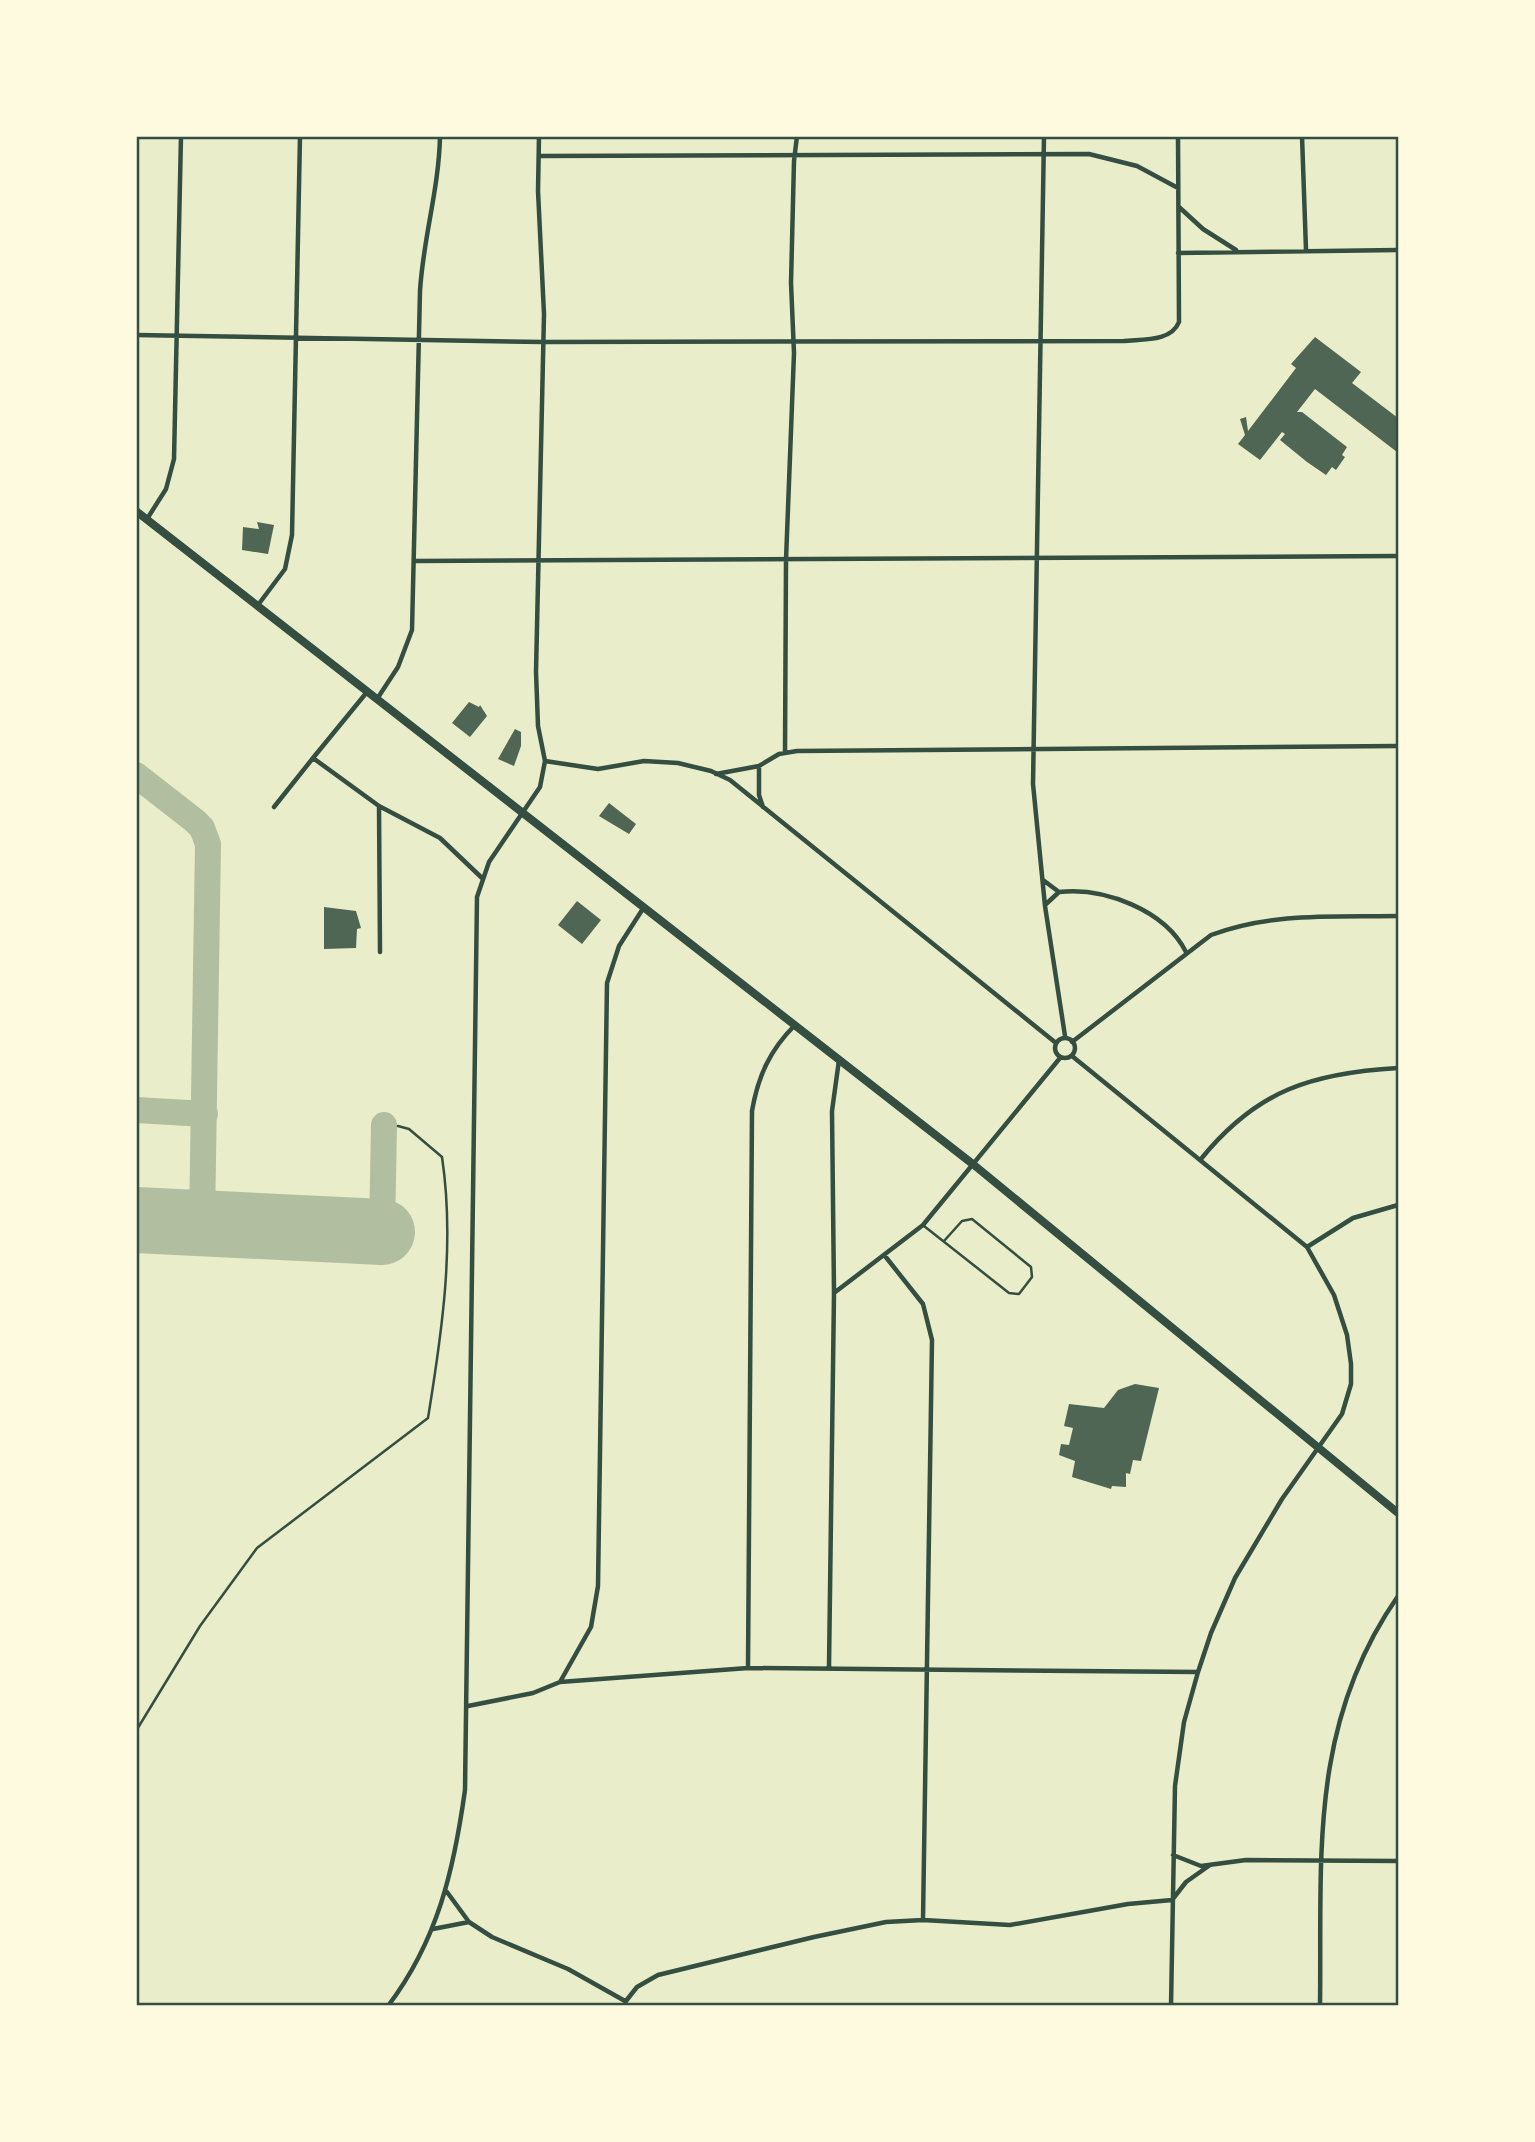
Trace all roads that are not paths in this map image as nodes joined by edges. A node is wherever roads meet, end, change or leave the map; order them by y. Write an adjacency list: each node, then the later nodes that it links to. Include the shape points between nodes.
1 (181, 136): 19 (street)
2 (300, 136): 20 (street)
3 (440, 136): 21 (street, via 439,171 422,262)
4 (539, 136): 11 (street)
5 (797, 136): 10 (street)
6 (1044, 136): 9 (street)
7 (1178, 136): 12 (street)
8 (1302, 136): 15 (street)
9 (1043, 153): 10 (street); 12 (street, via 1110,157); 22 (street)
10 (795, 155): 11 (street); 24 (street)
11 (539, 156): 23 (street)
12 (1178, 188): 13 (street)
13 (1178, 206): 14 (street); 17 (street)
14 (1237, 250): 15 (street); 17 (street)
15 (1306, 250): 16 (street)
16 (1398, 250)
17 (1178, 253): 22 (street, via 1179,322 1171,334 1146,339)
18 (136, 335): 19 (street)
19 (179, 337): 20 (street); 26 (street, via 173,472)
20 (296, 337): 21 (street); 32 (street, via 290,554 278,582)
21 (418, 340): 23 (street); 30 (street)
22 (1041, 340): 24 (street); 29 (street)
23 (543, 342): 24 (street); 31 (street)
24 (793, 342): 28 (street)
25 (136, 511): 26 (main road)
26 (147, 519): 32 (main road)
27 (1398, 556): 29 (street)
28 (786, 560): 29 (street); 31 (street); 37 (street)
29 (1035, 560): 36 (street)
30 (414, 562): 31 (street); 34 (street, via 410,639)
31 (538, 562): 39 (street, via 537,706)
32 (257, 606): 33 (main road)
33 (367, 692): 34 (main road); 38 (street)
34 (377, 700): 45 (main road)
35 (1398, 746): 36 (street)
36 (1032, 750): 37 (street); 47 (street)
37 (786, 752): 40 (street)
38 (313, 758): 42 (street); 43 (street)
39 (545, 761): 41 (street, via 598,769 661,761); 45 (street, via 540,787)
40 (759, 766): 41 (street); 44 (street)
41 (716, 774): 44 (street)
42 (379, 806): 46 (street, via 440,838); 52 (street)
43 (274, 807)
44 (764, 808): 57 (street)
45 (523, 811): 46 (street); 49 (main road)
46 (482, 878): 79 (street, via 477,897)
47 (1042, 879): 48 (street); 50 (street)
48 (1059, 892): 50 (street); 53 (street, via 1095,893 1128,904 1167,929)
49 (645, 906): 54 (main road); 78 (street, via 619,946 607,983 598,1586 591,1627)
50 (1045, 906): 55 (street)
51 (1398, 916): 53 (street, via 1257,921 1211,935)
52 (380, 952)
53 (1186, 952): 56 (street)
54 (795, 1024): 60 (main road); 75 (street, via 764,1067 752,1111)
55 (1065, 1036): 56 (street); 57 (street)
56 (1072, 1042): 58 (street)
57 (1056, 1043): 59 (street)
58 (1072, 1056): 59 (street); 63 (street)
59 (1060, 1058): 64 (street)
60 (839, 1059): 64 (main road); 70 (street, via 831,1111)
61 (1398, 1069): 63 (street, via 1320,1077 1288,1088 1242,1116)
62 (398, 1126): 80 (lane, via 410,1129 442,1157 447,1186 444,1317 428,1418 257,1548 201,1626)
63 (1201, 1159): 68 (street)
64 (974, 1166): 66 (street); 71 (main road)
65 (1398, 1205): 68 (street, via 1353,1218)
66 (923, 1225): 67 (lane); 69 (street)
67 (944, 1241): 67 (lane, via 1009,1293 1019,1294 1032,1277 1031,1266 972,1219 962,1221)
68 (1307, 1247): 71 (street, via 1334,1295 1351,1364 1347,1404)
69 (885, 1256): 70 (street); 76 (street, via 923,1304 931,1331)
70 (834, 1293): 74 (street)
71 (1320, 1448): 72 (main road); 77 (street, via 1282,1499 1235,1578)
72 (1398, 1513)
73 (1398, 1596): 82 (street, via 1364,1652 1340,1715 1329,1755)
74 (829, 1667): 75 (street); 76 (street)
75 (748, 1668): 78 (street)
76 (927, 1668): 77 (street); 87 (street)
77 (1198, 1672): 81 (street, via 1176,1774)
78 (560, 1682): 79 (street, via 533,1693)
79 (468, 1706): 85 (street, via 466,1790)
80 (136, 1731)
81 (1173, 1855): 84 (street, via 1194,1865); 86 (street)
82 (1322, 1861): 83 (street); 84 (street, via 1246,1860); 93 (street)
83 (1398, 1861)
84 (1210, 1865): 86 (street, via 1186,1882)
85 (447, 1892): 88 (street); 89 (street)
86 (1172, 1900): 87 (street, via 1010,1925); 92 (street)
87 (923, 1920): 90 (street, via 851,1928 666,1973 636,1987)
88 (469, 1922): 89 (street); 90 (street, via 512,1947 568,1969)
89 (433, 1929): 91 (street, via 413,1971)
90 (624, 2003)
91 (388, 2006)
92 (1171, 2006)
93 (1320, 2006)

